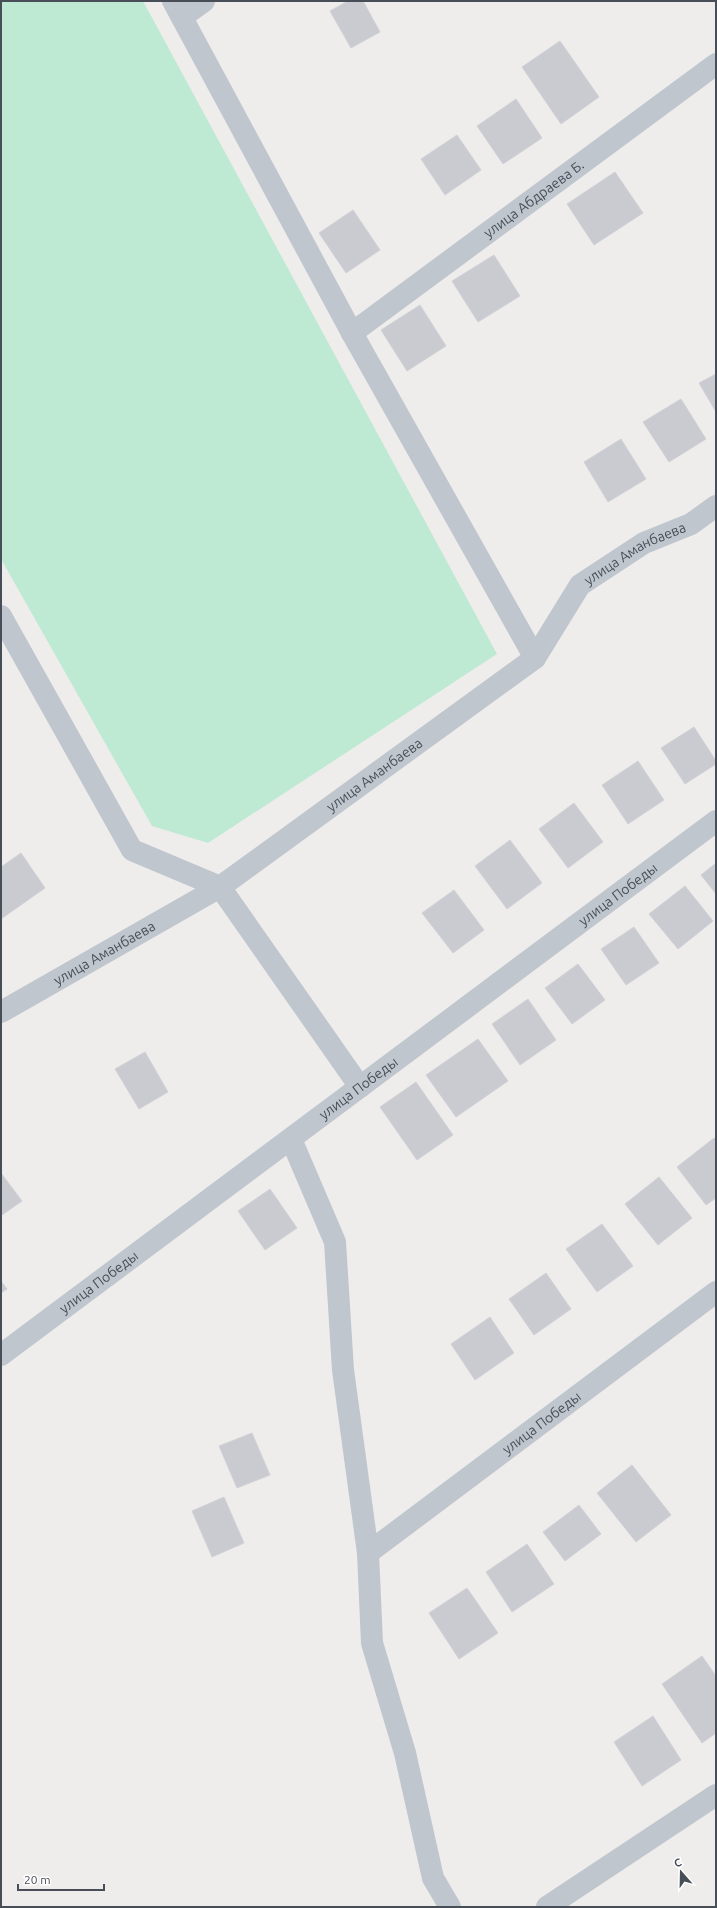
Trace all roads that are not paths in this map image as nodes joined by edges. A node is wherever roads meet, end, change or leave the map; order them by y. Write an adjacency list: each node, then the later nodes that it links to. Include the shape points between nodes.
1 (204, 1): 2 (street)
2 (178, 9): 4 (street)
3 (716, 64): 4 (street, улица Абдраева Б.)
4 (352, 332): 7 (street)
5 (716, 506): 7 (street, улица Аманбаева, via 691,524 644,543 580,585)
6 (1, 616): 9 (street, via 132,850)
7 (535, 658): 9 (street, улица Аманбаева)
8 (716, 821): 11 (street, улица Победы)
9 (220, 887): 10 (street, улица Аманбаева); 11 (street)
10 (1, 1012)
11 (360, 1087): 12 (street, улица Победы)
12 (291, 1139): 14 (street, улица Победы); 15 (street, via 335,1242 343,1370)
13 (716, 1292): 15 (street, улица Победы)
14 (1, 1355)
15 (368, 1554): 17 (street, via 372,1642 405,1753 433,1878)
16 (716, 1795): 18 (street)
17 (450, 1907)
18 (547, 1907)

